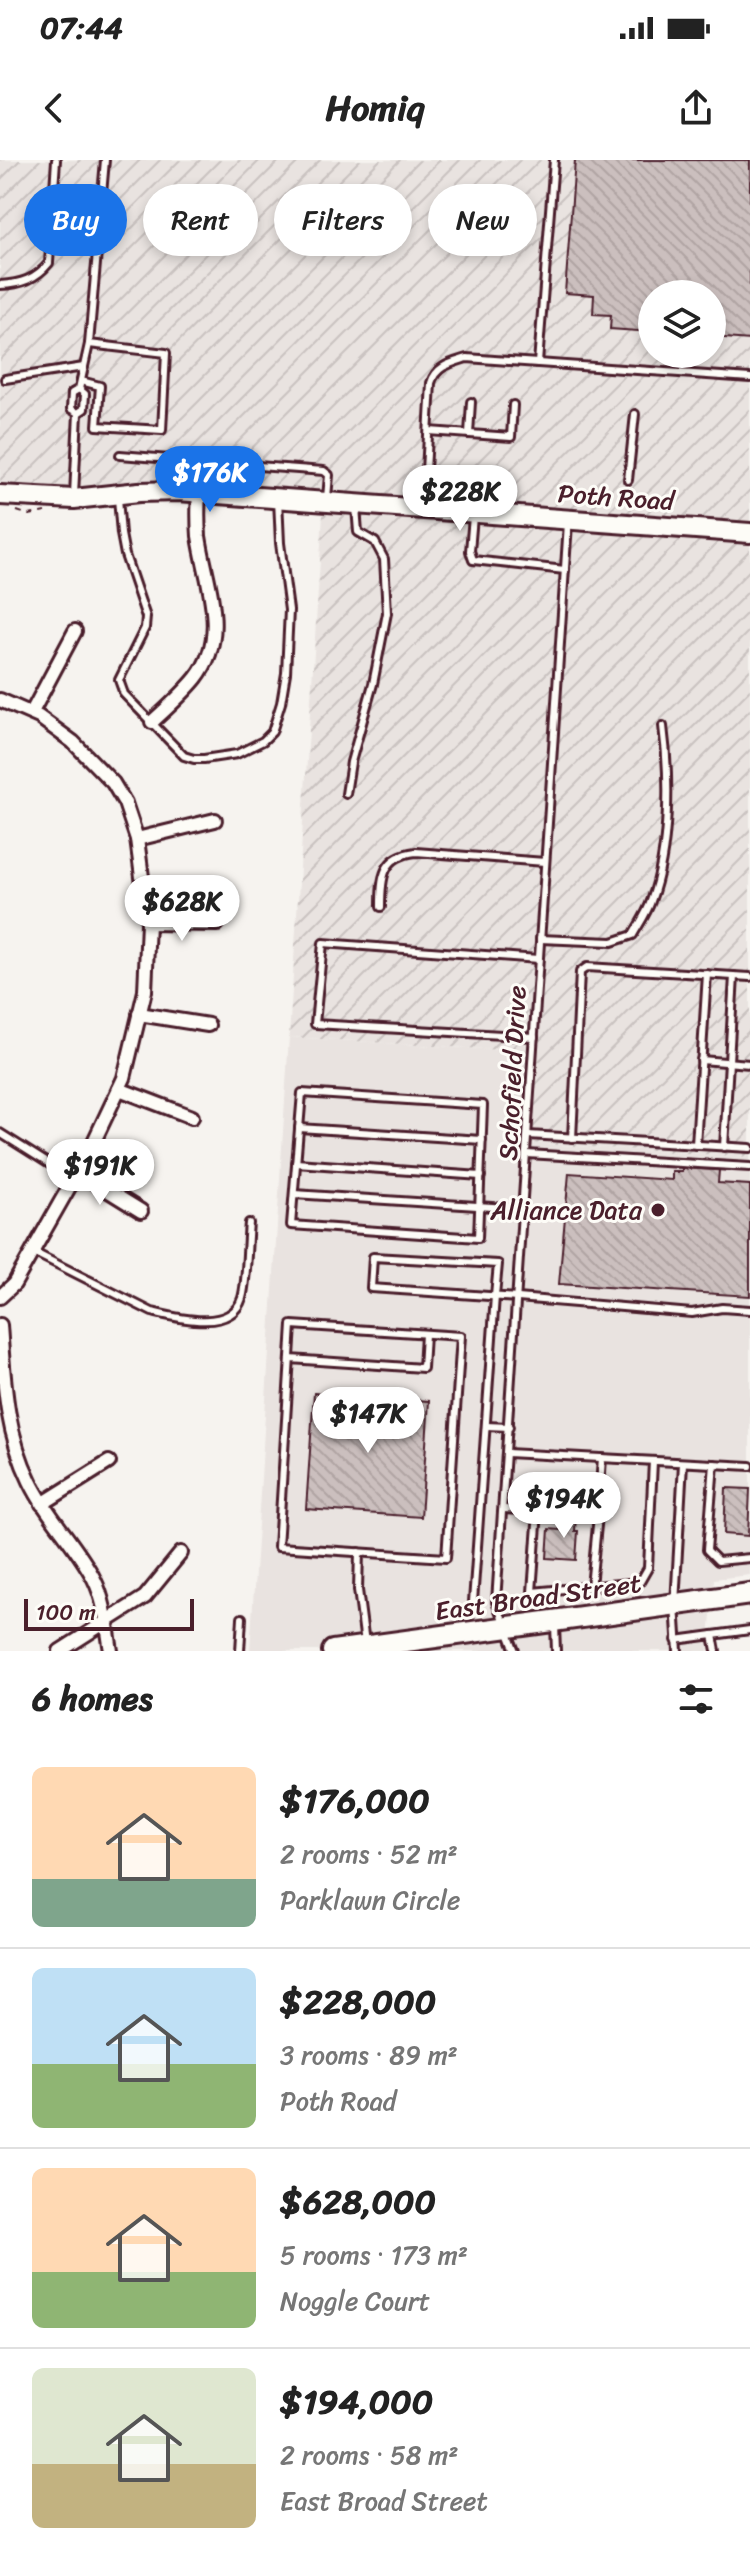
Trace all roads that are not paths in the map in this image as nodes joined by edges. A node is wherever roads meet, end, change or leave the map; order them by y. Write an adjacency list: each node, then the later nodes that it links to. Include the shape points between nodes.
1 (56, 160): 4 (lane, via 49,263 39,276)
2 (105, 160): 5 (lane)
3 (554, 160): 6 (lane)
4 (0, 285)
5 (89, 344): 7 (lane); 10 (lane, via 166,353 162,430 97,426 100,386)
6 (538, 363): 8 (lane); 15 (lane, via 467,358 445,365 431,383)
7 (84, 367): 9 (lane); 10 (lane)
8 (750, 378)
9 (5, 379)
10 (80, 385): 13 (lane, via 85,394); 13 (lane, via 70,405)
11 (471, 402): 16 (lane)
12 (513, 405): 16 (lane, via 511,437)
13 (78, 413): 25 (lane)
14 (635, 414): 19 (lane)
15 (429, 431): 16 (lane); 28 (lane)
16 (469, 434)
17 (120, 455): 18 (lane)
18 (244, 465): 23 (lane); 26 (lane, via 324,471 329,475)
19 (628, 480)
20 (199, 492): 21 (street, Poth Road); 23 (street, Poth Road); 36 (street, via 199,536 215,619 211,647 196,678)
21 (117, 494): 25 (street, Poth Road); 36 (lane, via 125,555 146,617 120,687)
22 (0, 495): 25 (street, Poth Road)
23 (242, 495): 24 (street, Poth Road)
24 (278, 497): 26 (street, Poth Road); 36 (lane, via 289,610 286,673 272,732 237,754 194,759 184,756)
25 (74, 499)
26 (327, 501): 27 (street, Poth Road)
27 (356, 504): 28 (street, Poth Road); 38 (lane, via 358,532 375,542 384,559 387,613)
28 (424, 509): 29 (street, Poth Road)
29 (474, 513): 30 (street, Poth Road); 32 (lane, via 473,560)
30 (568, 520): 31 (street, Poth Road); 32 (lane, Schofield Drive)
31 (750, 533)
32 (565, 570): 41 (lane, Schofield Drive)
33 (75, 631): 35 (street)
34 (0, 700): 35 (street)
35 (32, 712): 40 (street, via 73,742 113,783)
36 (152, 722)
37 (663, 726): 45 (lane, via 667,757 660,869 651,903 633,935 612,942)
38 (346, 794)
39 (215, 820): 40 (street)
40 (137, 839): 43 (street)
41 (545, 862): 42 (lane, via 400,854 387,866); 45 (lane, Schofield Drive)
42 (381, 907)
43 (148, 923): 44 (street); 50 (street)
44 (217, 924)
45 (540, 939): 46 (lane, Schofield Drive)
46 (538, 959): 52 (lane, Schofield Drive); 52 (lane, via 323,943 315,1024)
47 (707, 974): 48 (lane); 53 (lane); 61 (lane, via 587,967 580,972)
48 (734, 976): 49 (lane); 54 (lane)
49 (750, 977)
50 (139, 1014): 51 (street); 56 (street)
51 (208, 1025)
52 (534, 1037): 60 (lane, Schofield Drive)
53 (701, 1060): 54 (lane); 63 (lane)
54 (729, 1062): 55 (lane); 64 (lane)
55 (750, 1064)
56 (119, 1089): 57 (street); 69 (street)
57 (192, 1117)
58 (299, 1128): 62 (lane); 62 (lane, via 302,1093 483,1105); 67 (lane)
59 (0, 1133): 69 (lane)
60 (528, 1135): 61 (lane); 66 (lane, Schofield Drive)
61 (572, 1138): 63 (lane)
62 (482, 1140): 70 (lane)
63 (696, 1145): 64 (lane)
64 (724, 1147): 65 (lane)
65 (750, 1148)
66 (527, 1154): 68 (lane); 73 (lane, Schofield Drive)
67 (296, 1163): 70 (lane); 71 (lane)
68 (750, 1167)
69 (75, 1175): 74 (street); 76 (street)
70 (481, 1176): 72 (lane)
71 (294, 1194): 72 (lane); 72 (lane, via 291,1225 478,1238)
72 (480, 1206): 73 (lane)
73 (523, 1209): 79 (lane, Schofield Drive)
74 (141, 1211)
75 (249, 1223): 76 (lane, via 242,1298 217,1321 152,1312)
76 (31, 1251): 78 (street, via 14,1284)
77 (495, 1296): 77 (lane, via 371,1288 373,1257 498,1264); 79 (lane); 84 (lane)
78 (0, 1297)
79 (518, 1298): 80 (lane, via 692,1313); 85 (lane, Schofield Drive)
80 (750, 1310)
81 (0, 1325): 93 (street, via 9,1423)
82 (425, 1334): 83 (lane, via 292,1325); 83 (lane, via 423,1368); 97 (lane, via 461,1336 446,1558)
83 (290, 1359): 97 (lane, via 278,1547)
84 (486, 1426): 85 (lane); 102 (lane)
85 (509, 1427): 86 (lane, Schofield Drive)
86 (507, 1453): 87 (lane); 94 (lane, Schofield Drive)
87 (602, 1458): 88 (lane); 96 (lane)
88 (653, 1461): 90 (lane); 100 (lane, via 648,1568 640,1582)
89 (109, 1462): 93 (street)
90 (683, 1463): 91 (lane); 103 (lane)
91 (714, 1464): 92 (lane); 99 (lane, via 707,1550 718,1561)
92 (750, 1466)
93 (42, 1504): 106 (street, via 95,1580)
94 (504, 1509): 95 (lane); 107 (lane, Schofield Drive, via 496,1602)
95 (538, 1511): 96 (lane); 100 (lane, via 532,1592)
96 (598, 1515): 100 (lane)
97 (359, 1552): 113 (lane)
98 (181, 1553): 106 (street, via 145,1597)
99 (750, 1558)
100 (591, 1587)
101 (750, 1594): 103 (main road, East Broad Street)
102 (473, 1602)
103 (675, 1604): 105 (main road, East Broad Street); 110 (lane)
104 (242, 1618): 116 (lane)
105 (555, 1621): 107 (main road, East Broad Street); 119 (lane)
106 (106, 1622): 114 (street); 115 (street)
107 (505, 1628): 111 (main road, East Broad Street); 118 (lane, Schofield Drive)
108 (750, 1630): 109 (lane)
109 (713, 1635): 110 (lane); 121 (lane)
110 (676, 1640): 120 (lane)
111 (446, 1644): 112 (main road, East Broad Street)
112 (423, 1645): 113 (main road, East Broad Street)
113 (365, 1649): 117 (main road, East Broad Street)
114 (60, 1651)
115 (111, 1651)
116 (240, 1651)
117 (333, 1651)
118 (515, 1651)
119 (556, 1651)
120 (678, 1651)
121 (716, 1651)

